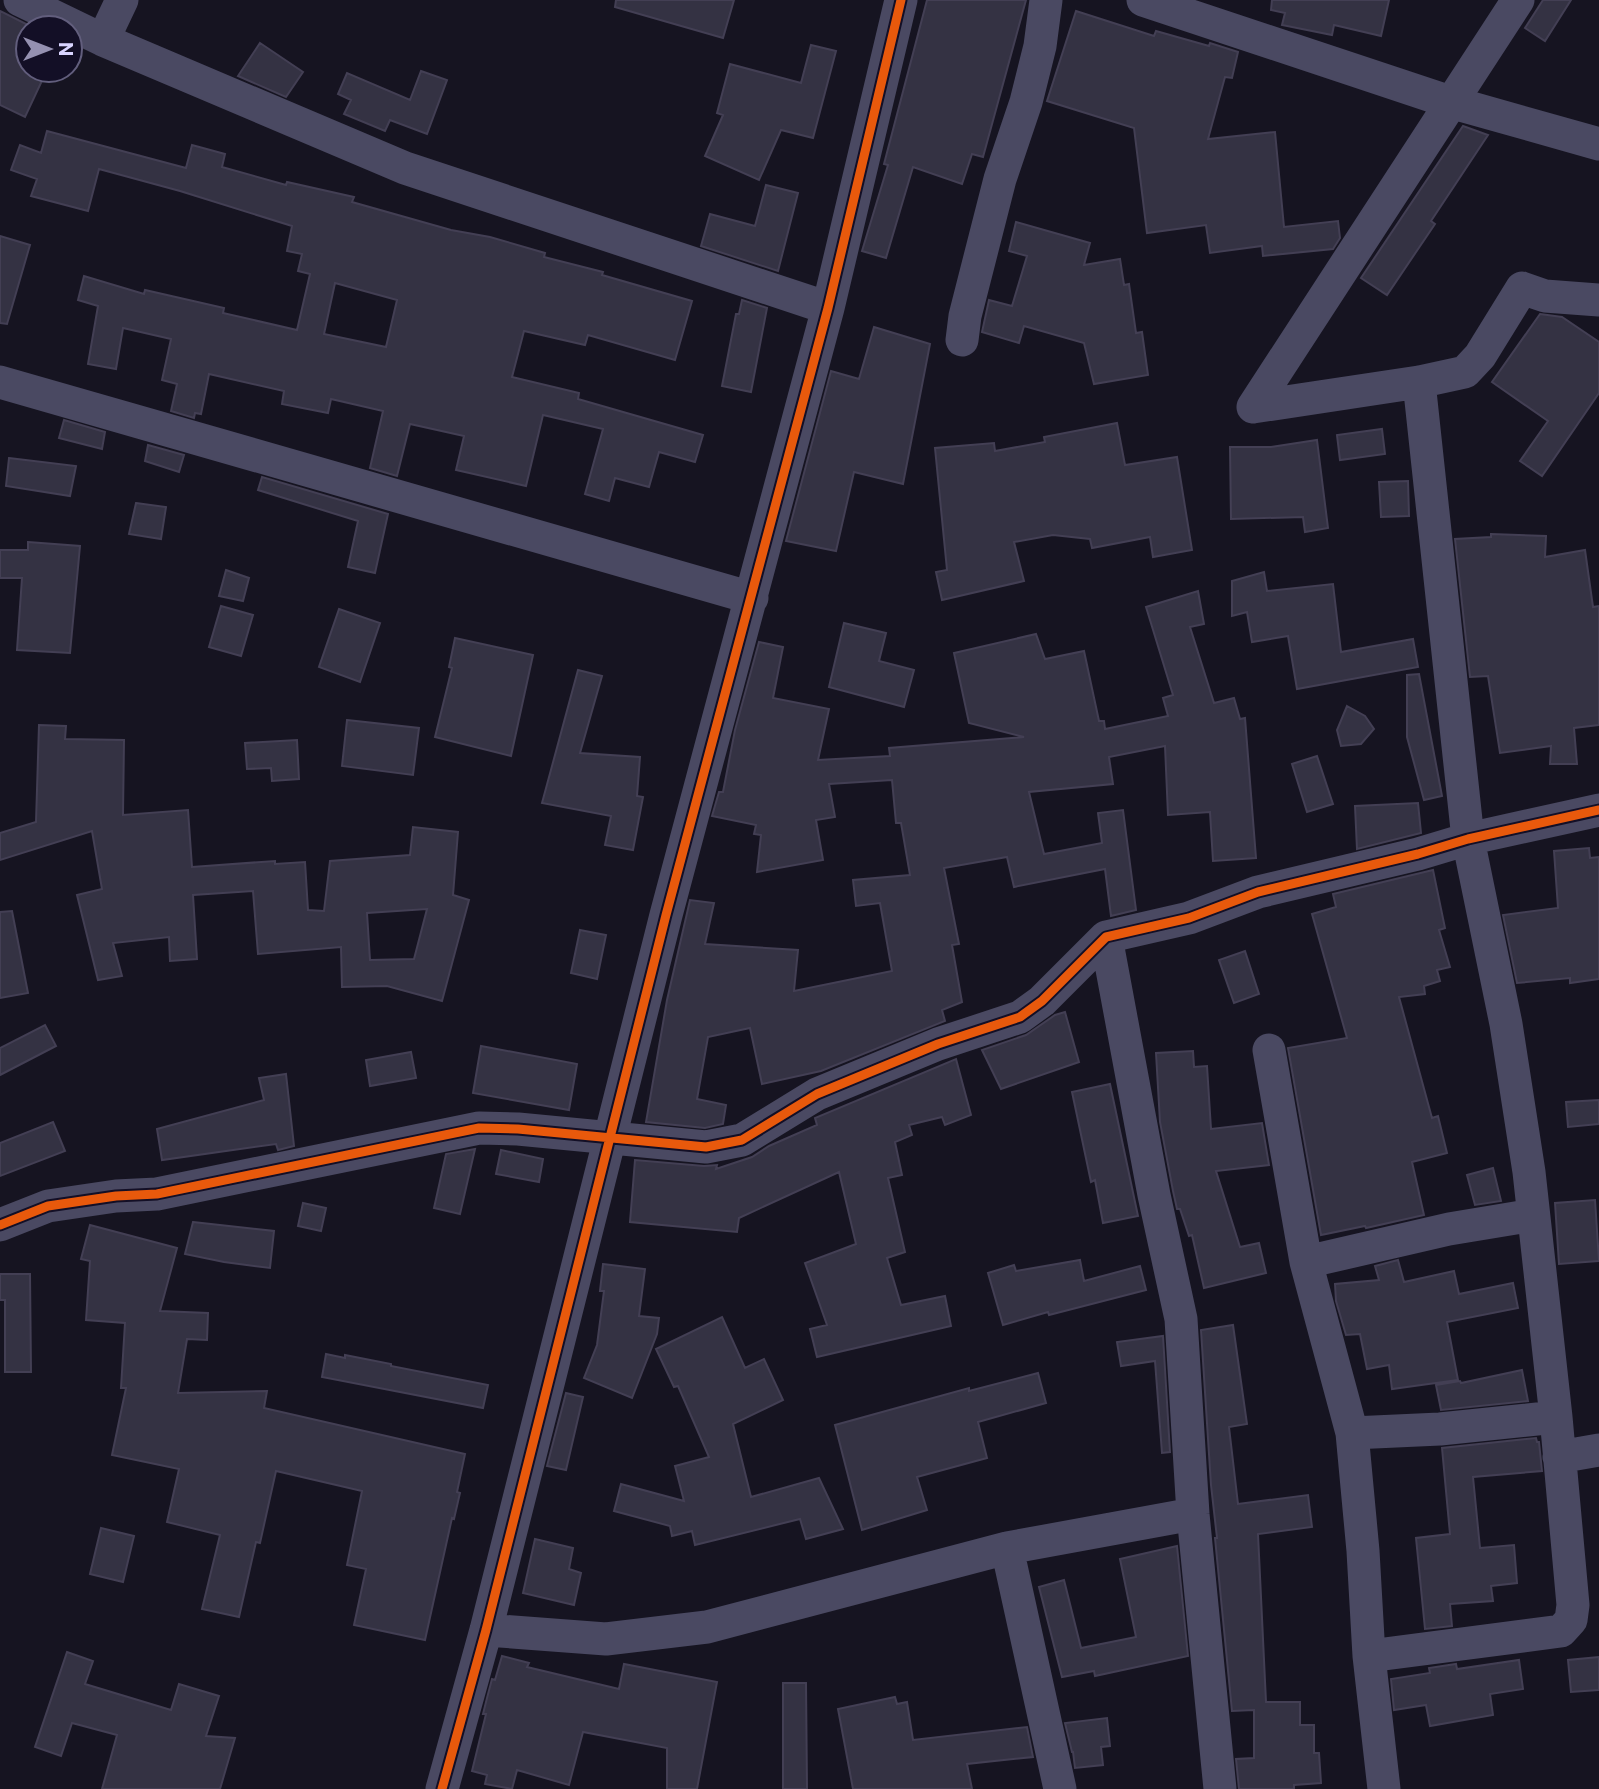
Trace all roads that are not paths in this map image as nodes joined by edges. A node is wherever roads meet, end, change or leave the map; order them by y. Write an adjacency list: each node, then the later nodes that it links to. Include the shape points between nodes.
1 (20, 0): 7 (street)
2 (122, 0): 7 (street)
3 (901, 0): 11 (street)
4 (1046, 0): 12 (street, via 1040,46 1000,179)
5 (1143, 0): 8 (street)
6 (1518, 0): 8 (street)
7 (103, 40): 11 (street, via 405,168)
8 (1450, 102): 9 (street); 14 (street, via 1253,407)
9 (1599, 145)
10 (1599, 300): 14 (street, via 1545,296 1522,288 1465,372)
11 (828, 308): 15 (street)
12 (962, 340)
13 (0, 382): 15 (street)
14 (1419, 382): 17 (street)
15 (752, 598): 20 (street)
16 (1599, 810): 17 (street)
17 (1468, 839): 18 (street, via 1258,892 1189,918); 21 (street, via 1506,1024)
18 (1106, 937): 20 (street, via 1020,1017 938,1044 817,1094 742,1140 706,1147); 28 (street, via 1181,1319)
19 (1269, 1050): 23 (street)
20 (609, 1137): 22 (street, via 479,1128 157,1194 48,1206); 30 (street)
21 (1533, 1215): 23 (street); 24 (street)
22 (0, 1226)
23 (1306, 1262): 25 (street)
24 (1556, 1417): 25 (street); 27 (street)
25 (1352, 1433): 31 (street)
26 (1599, 1450): 27 (street)
27 (1559, 1457): 31 (street, via 1573,1605 1571,1620 1561,1631)
28 (1193, 1514): 29 (street); 34 (street)
29 (1007, 1548): 30 (street, via 707,1627 606,1639); 33 (street)
30 (486, 1630): 32 (street)
31 (1369, 1656): 35 (street)
32 (442, 1789)
33 (1060, 1789)
34 (1220, 1789)
35 (1384, 1789)

